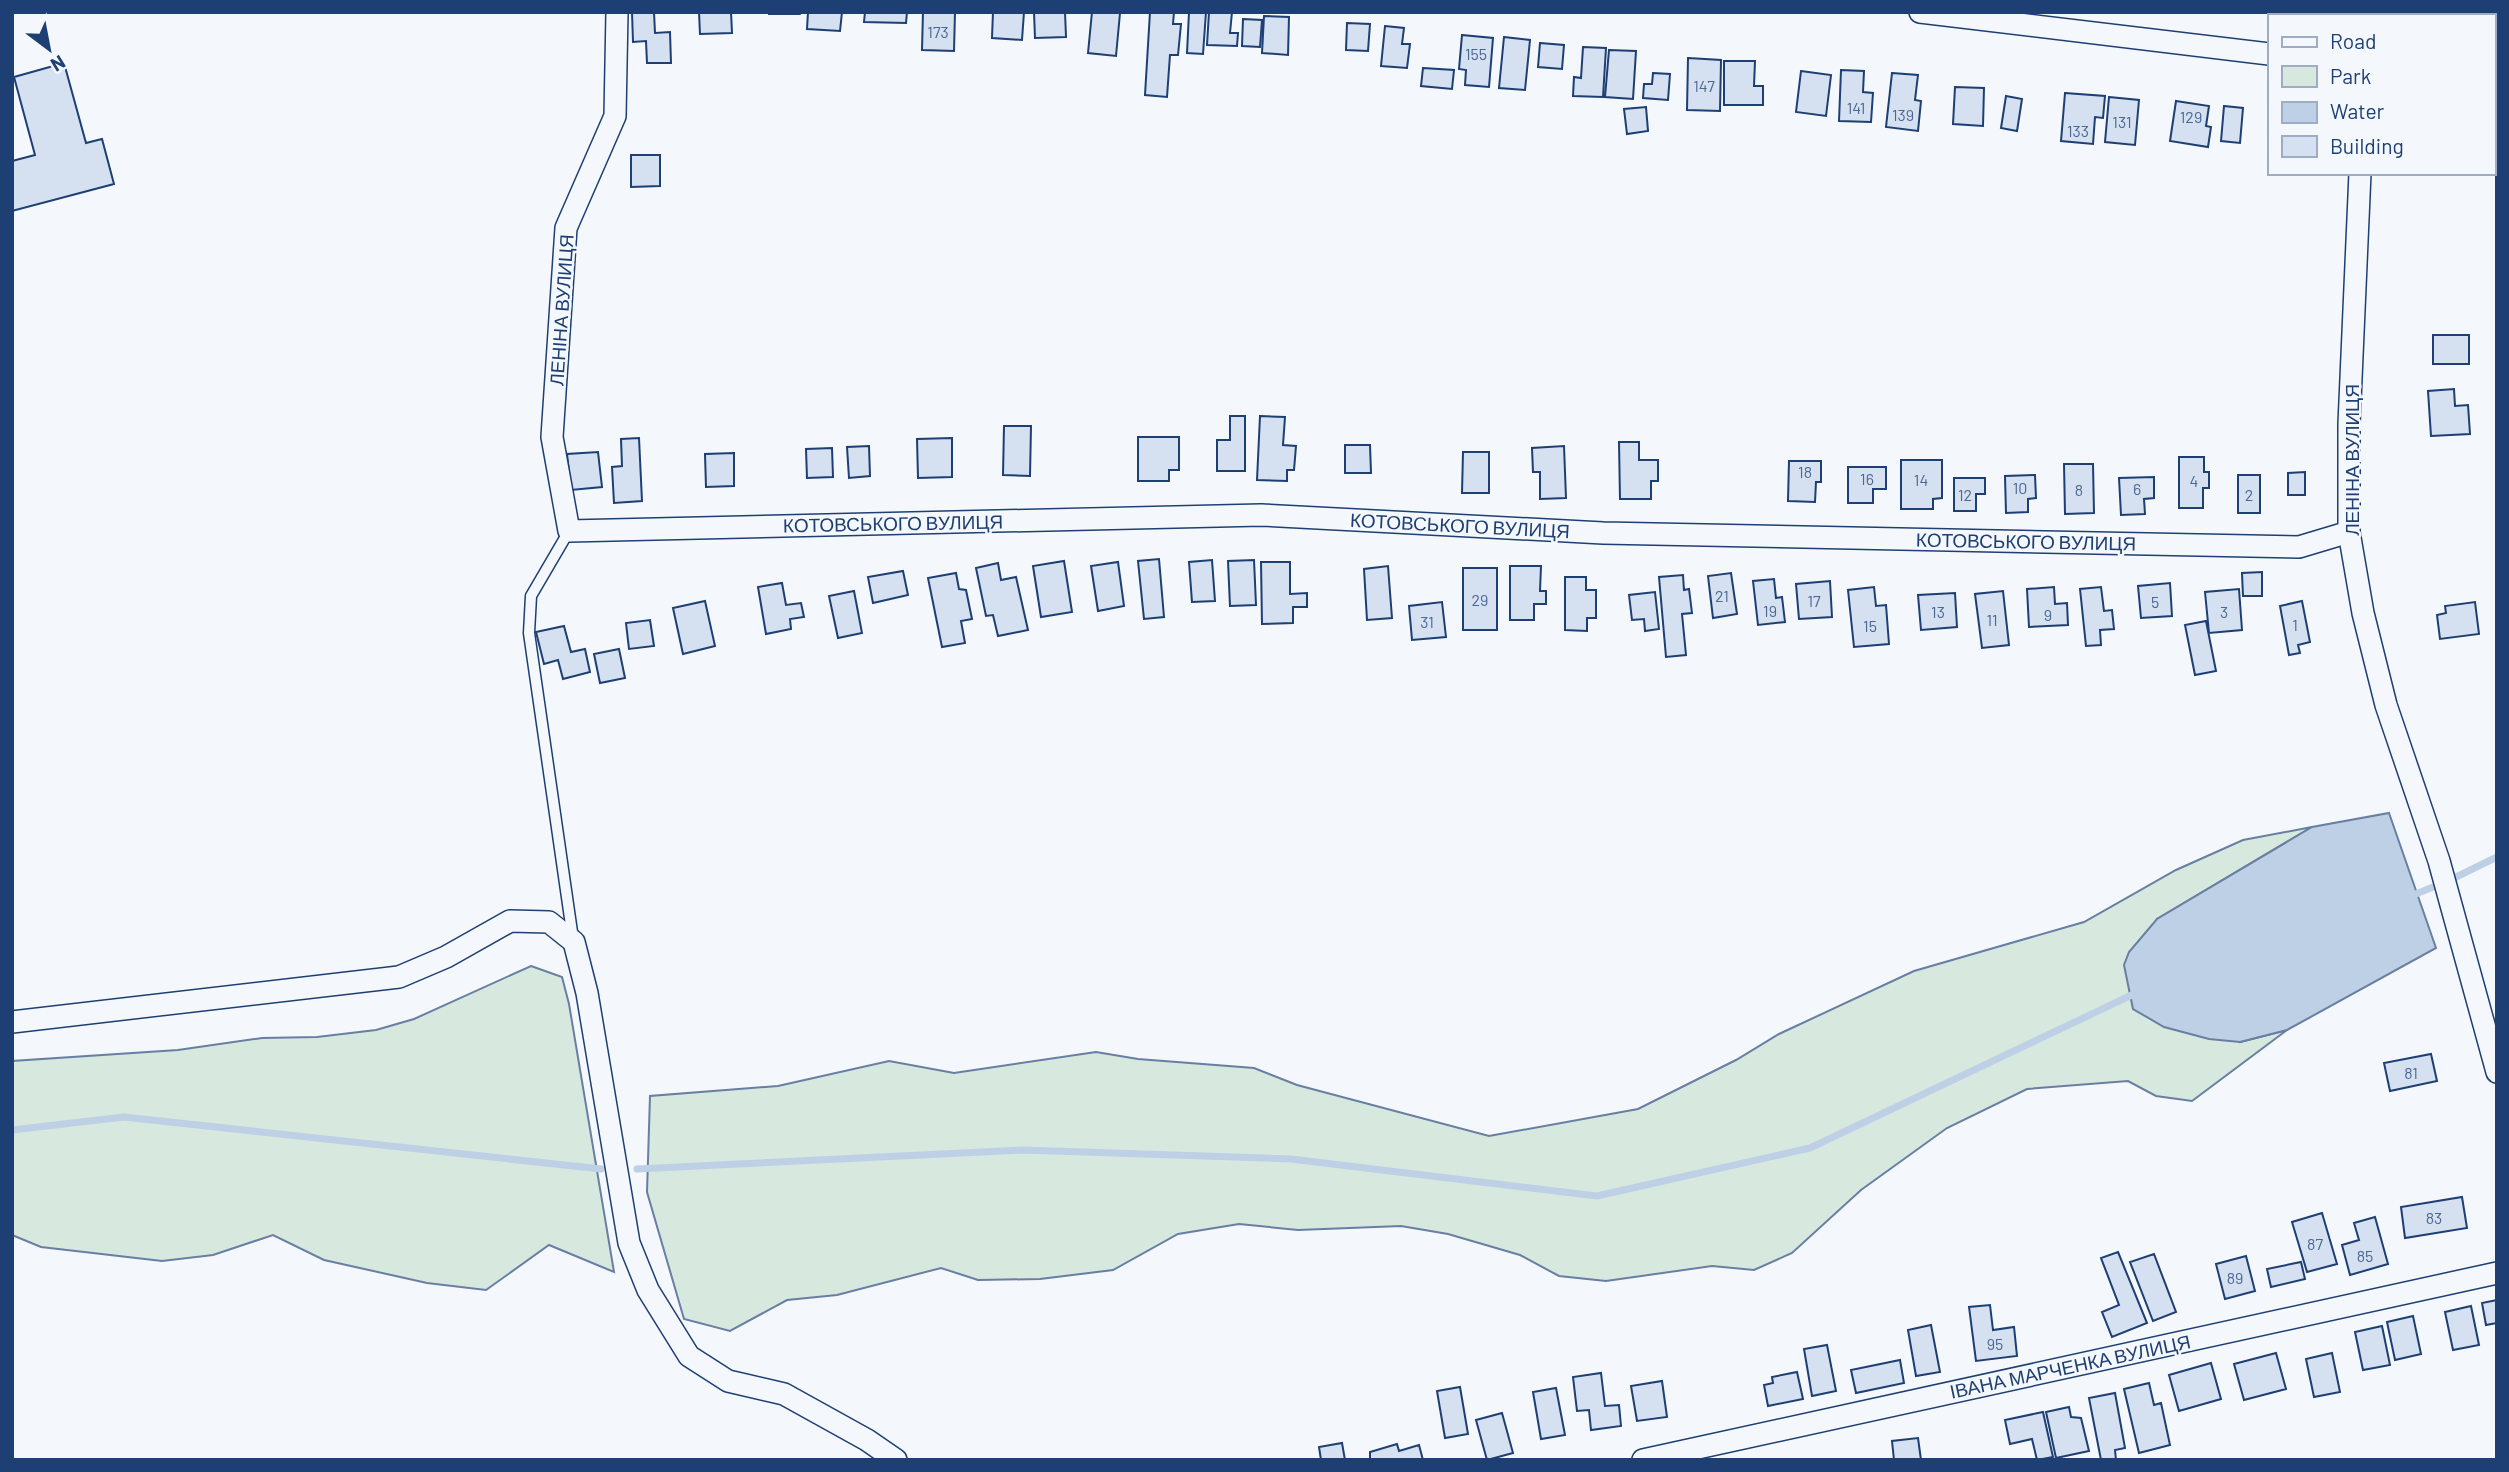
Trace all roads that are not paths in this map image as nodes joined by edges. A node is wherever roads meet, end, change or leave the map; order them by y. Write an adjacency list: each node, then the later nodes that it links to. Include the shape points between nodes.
1 (617, 12): 5 (street, ЛЕНІНА ВУЛИЦЯ, via 615,116 566,228 552,437)
2 (1920, 12): 3 (street)
3 (2268, 54)
4 (2360, 175): 6 (street, ЛЕНІНА ВУЛИЦЯ)
5 (569, 531): 6 (street, КОТОВСЬКОГО ВУЛИЦЯ, via 1261,514 1603,533 2299,547); 7 (lane, via 531,596 529,633)
6 (2349, 532): 9 (street, ЛЕНІНА ВУЛИЦЯ, via 2386,705 2439,861)
7 (574, 942): 8 (street, via 549,922 510,921 399,977); 11 (street, via 587,993 629,1243 648,1290 689,1356 728,1381 784,1394)
8 (12, 1022)
9 (2497, 1072)
10 (2497, 1273): 12 (street, ІВАНА МАРЧЕНКА ВУЛИЦЯ)
11 (896, 1460)
12 (1643, 1460)

